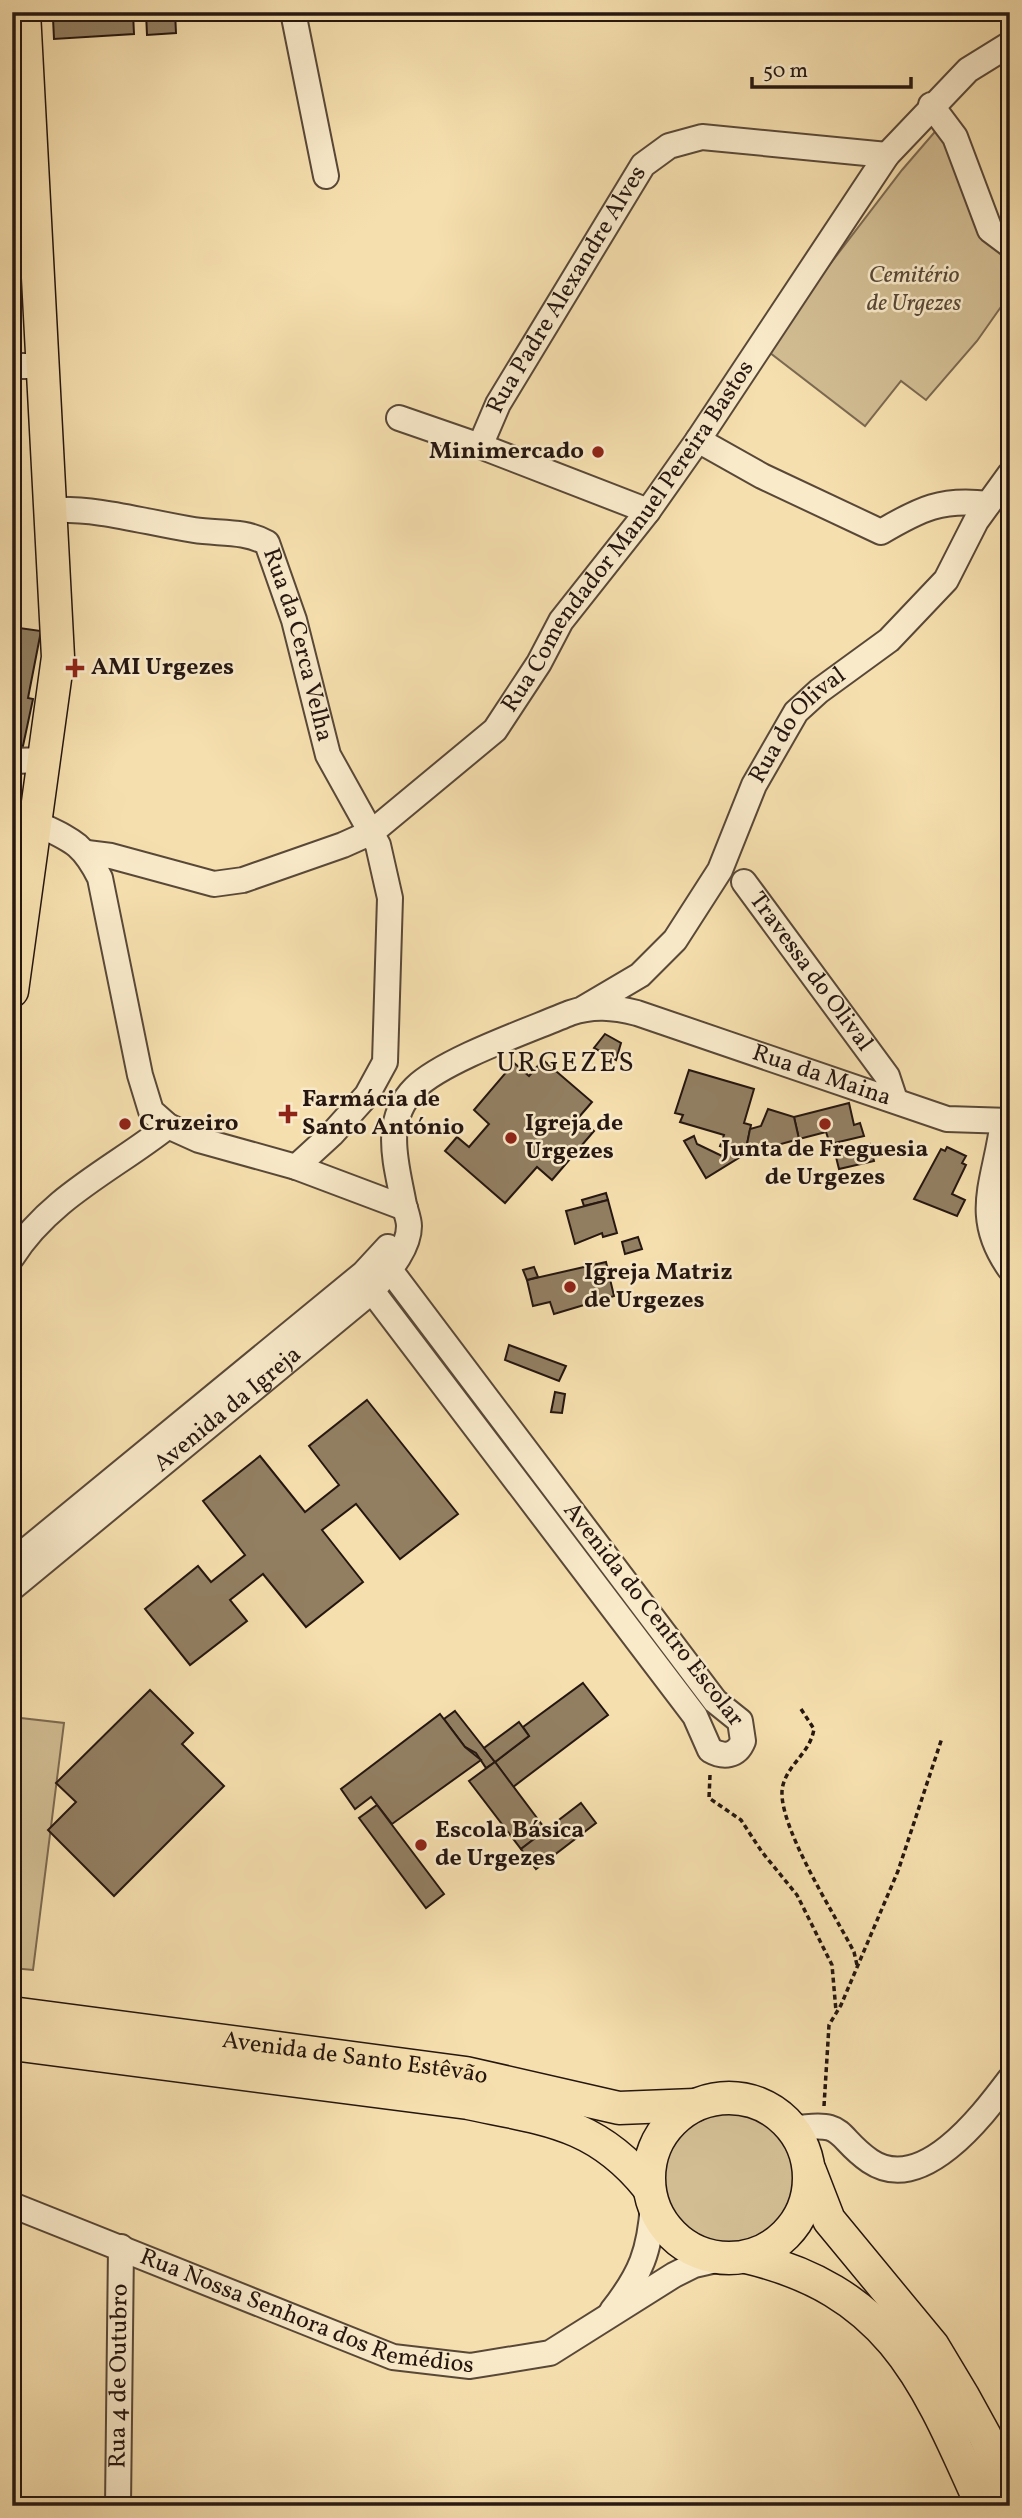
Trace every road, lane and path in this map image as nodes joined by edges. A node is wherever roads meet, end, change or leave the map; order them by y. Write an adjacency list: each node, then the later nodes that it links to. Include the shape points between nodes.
1 (24, 12): 8 (main road)
2 (293, 12): 6 (street)
3 (1010, 44): 4 (street, Rua Comendador Manuel Pereira Bastos, via 968,70)
4 (931, 105): 5 (street, Rua Comendador Manuel Pereira Bastos); 7 (street, via 955,137 990,230)
5 (887, 155): 10 (street, Rua Comendador Manuel Pereira Bastos); 11 (street, Rua Padre Alexandre Alves, via 702,137 669,146 643,165 498,404)
6 (326, 176)
7 (1010, 244)
8 (27, 366): 14 (main road)
9 (399, 418): 11 (street)
10 (698, 440): 13 (street, via 762,476 881,531 918,510 960,500); 15 (street, Rua Comendador Manuel Pereira Bastos)
11 (480, 446): 15 (street, Rua Padre Alexandre Alves)
12 (1010, 474): 13 (street, Rua do Olival)
13 (988, 504): 23 (street, Rua do Olival, via 946,580 889,640 796,712 754,785 720,870 674,940)
14 (50, 510): 16 (main road, via 58,657); 19 (street, Rua da Cerca Velha, via 86,509 195,531 252,535 267,543 294,620 328,755)
15 (648, 511): 19 (street, Rua Comendador Manuel Pereira Bastos, via 561,621 495,730)
16 (44, 760): 17 (street); 18 (main road)
17 (12, 761)
18 (36, 823): 20 (street); 22 (main road)
19 (372, 832): 20 (street, Rua Comendador Manuel Pereira Bastos, via 243,880 214,884); 27 (street, via 390,898)
20 (87, 853): 31 (street, via 100,878 140,1075 151,1111)
21 (744, 882): 29 (street, Travessa do Olival, via 887,1076)
22 (14, 960): 24 (main road)
23 (640, 975): 25 (street, Rua do Olival); 26 (street)
24 (12, 991)
25 (584, 1008): 26 (street, Rua da Maina); 28 (street, Rua da Maina, via 461,1060)
26 (637, 1013): 29 (street, Rua da Maina)
27 (386, 1062): 28 (street); 33 (street, via 368,1095)
28 (415, 1088): 32 (street, Rua da Maina)
29 (895, 1100): 30 (street, Rua da Maina, via 947,1119)
30 (1006, 1121): 37 (street, via 987,1217 993,1241)
31 (168, 1126): 33 (street, via 199,1140); 35 (street, via 90,1178)
32 (394, 1129): 34 (street, Avenida da Igreja, via 393,1158)
33 (296, 1167): 34 (street)
34 (405, 1208): 36 (street, Avenida da Igreja, via 409,1226); 39 (street, Avenida da Igreja, via 377,1262)
35 (12, 1257)
36 (390, 1269): 38 (street, Avenida da Igreja); 43 (street, Avenida do Centro Escolar, via 715,1701 740,1720 744,1737 740,1748 734,1754)
37 (1010, 1269)
38 (372, 1291): 40 (street, Avenida da Igreja); 43 (street, Avenida do Centro Escolar, via 695,1716 706,1744)
39 (12, 1562)
40 (12, 1588)
41 (801, 1709): 44 (path, via 814,1729 812,1741 782,1787 782,1808 790,1832 855,1952)
42 (942, 1738): 44 (path, via 918,1818)
43 (718, 1754): 45 (path, via 709,1779 709,1798 741,1820 797,1895 832,1965)
44 (858, 1967): 45 (path)
45 (836, 2011): 50 (path, via 826,2044)
46 (12, 2013): 49 (main road, Avenida de Santo Estêvão, via 466,2073 619,2108)
47 (12, 2044): 53 (main road, Avenida de Santo Estêvão, via 505,2111 588,2134 620,2155)
48 (1010, 2079): 50 (street, via 964,2133 932,2160 913,2169 873,2163 844,2134)
49 (695, 2105): 51 (main road, via 725,2098 755,2102); 53 (main road, via 679,2115 655,2144)
50 (824, 2126): 51 (street)
51 (792, 2129): 52 (main road)
52 (807, 2160): 56 (main road, via 807,2194 793,2226 766,2249); 58 (main road, via 829,2220 933,2346 985,2436)
53 (650, 2195): 56 (main road, via 664,2225 681,2242 702,2253); 57 (street, Rua Nossa Senhora dos Remédios, via 651,2235 643,2264)
54 (12, 2205): 55 (street, Rua Nossa Senhora dos Remédios)
55 (121, 2247): 57 (street, Rua Nossa Senhora dos Remédios, via 393,2357 470,2366 550,2353); 59 (street, Rua 4 de Outubro)
56 (736, 2257): 57 (street, Rua Nossa Senhora dos Remédios, via 694,2265); 60 (main road, via 817,2279 860,2308 892,2340 938,2408)
57 (603, 2322)
58 (1010, 2494)
59 (118, 2506)
60 (982, 2506)

